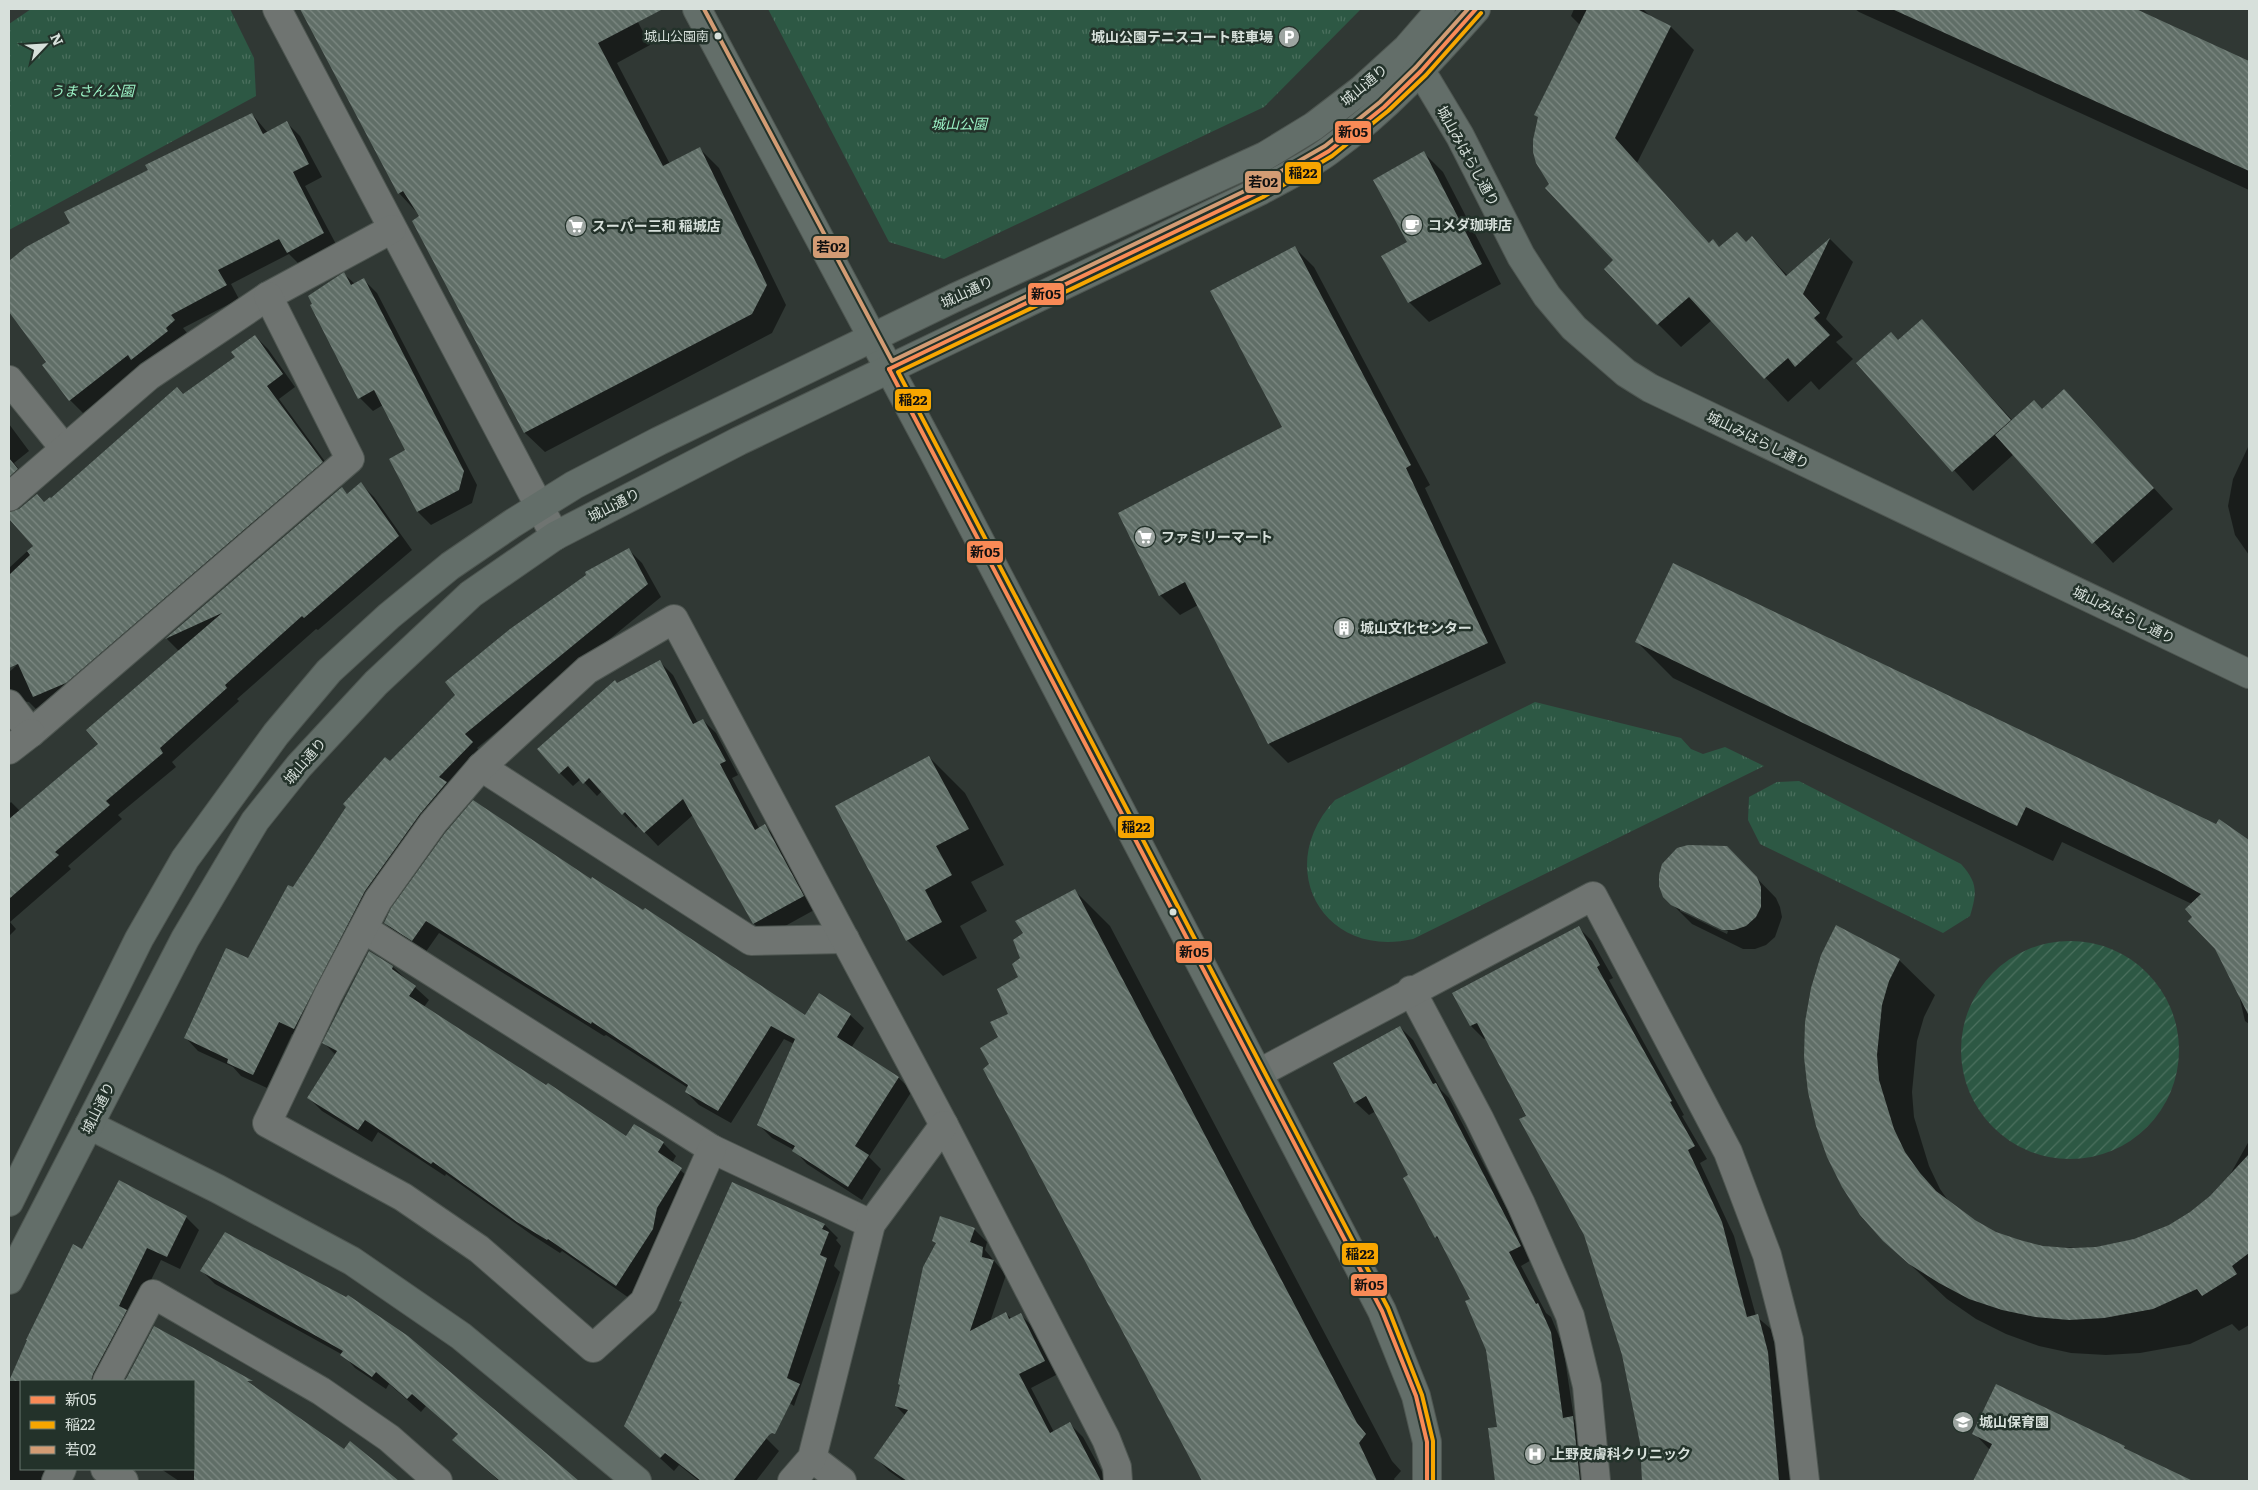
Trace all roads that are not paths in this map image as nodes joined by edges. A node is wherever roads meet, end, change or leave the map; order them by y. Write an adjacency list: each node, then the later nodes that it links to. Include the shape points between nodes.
1 (277, 9): 7 (street)
2 (697, 9): 9 (street)
3 (1442, 9): 5 (street, 城山通り)
4 (1476, 9): 6 (street, 城山通り)
5 (1407, 48): 6 (street, 城山みはらし通り); 9 (street, 城山通り, via 1361,90 1314,126 1264,156)
6 (1421, 71): 10 (street, 城山通り, via 1384,107 1329,151 1260,191); 16 (street, 城山みはらし通り, via 1460,136 1521,256 1547,296 1574,328 1626,373 1650,388)
7 (392, 229): 8 (street); 14 (street)
8 (268, 296): 12 (street, via 149,376); 18 (street, via 350,459)
9 (872, 337): 10 (street); 14 (street, 城山通り, via 659,441)
10 (889, 369): 15 (street, 城山通り, via 739,441); 24 (street)
11 (9, 380): 12 (street)
12 (64, 448): 13 (street)
13 (9, 497)
14 (539, 506): 15 (street); 28 (street, 城山通り, via 450,566 360,643 323,678 239,781 185,859 139,940)
15 (555, 536): 25 (street, 城山通り, via 471,594 402,658 299,766 261,814 185,939)
16 (2249, 674)
17 (9, 704): 18 (street)
18 (31, 733): 19 (street)
19 (9, 750)
20 (481, 767): 21 (street, via 417,846 378,900); 22 (street, via 751,941); 22 (street, via 587,670 674,619)
21 (364, 929): 27 (street); 27 (street, via 328,995 267,1123 403,1197 479,1249 593,1348 644,1302)
22 (845, 939): 26 (street)
23 (1411, 990): 24 (street); 41 (street, via 1521,1204 1570,1316 1587,1386); 42 (street, via 1593,896 1728,1152 1767,1255 1789,1340)
24 (1259, 1072): 40 (street, via 1382,1311 1416,1396 1427,1442)
25 (89, 1125): 30 (street, 城山通り); 36 (street, via 352,1261 461,1336)
26 (944, 1125): 29 (street); 39 (street, via 1106,1439 1117,1467)
27 (712, 1149): 29 (street)
28 (9, 1202)
29 (871, 1224): 32 (street)
30 (9, 1280)
31 (107, 1380): 35 (street, via 153,1294 321,1391 389,1438)
32 (812, 1458): 37 (street); 38 (street)
33 (107, 1470): 34 (street)
34 (124, 1481)
35 (438, 1481)
36 (637, 1481)
37 (792, 1481)
38 (842, 1481)
39 (1118, 1481)
40 (1427, 1481)
41 (1596, 1481)
42 (1805, 1481)

